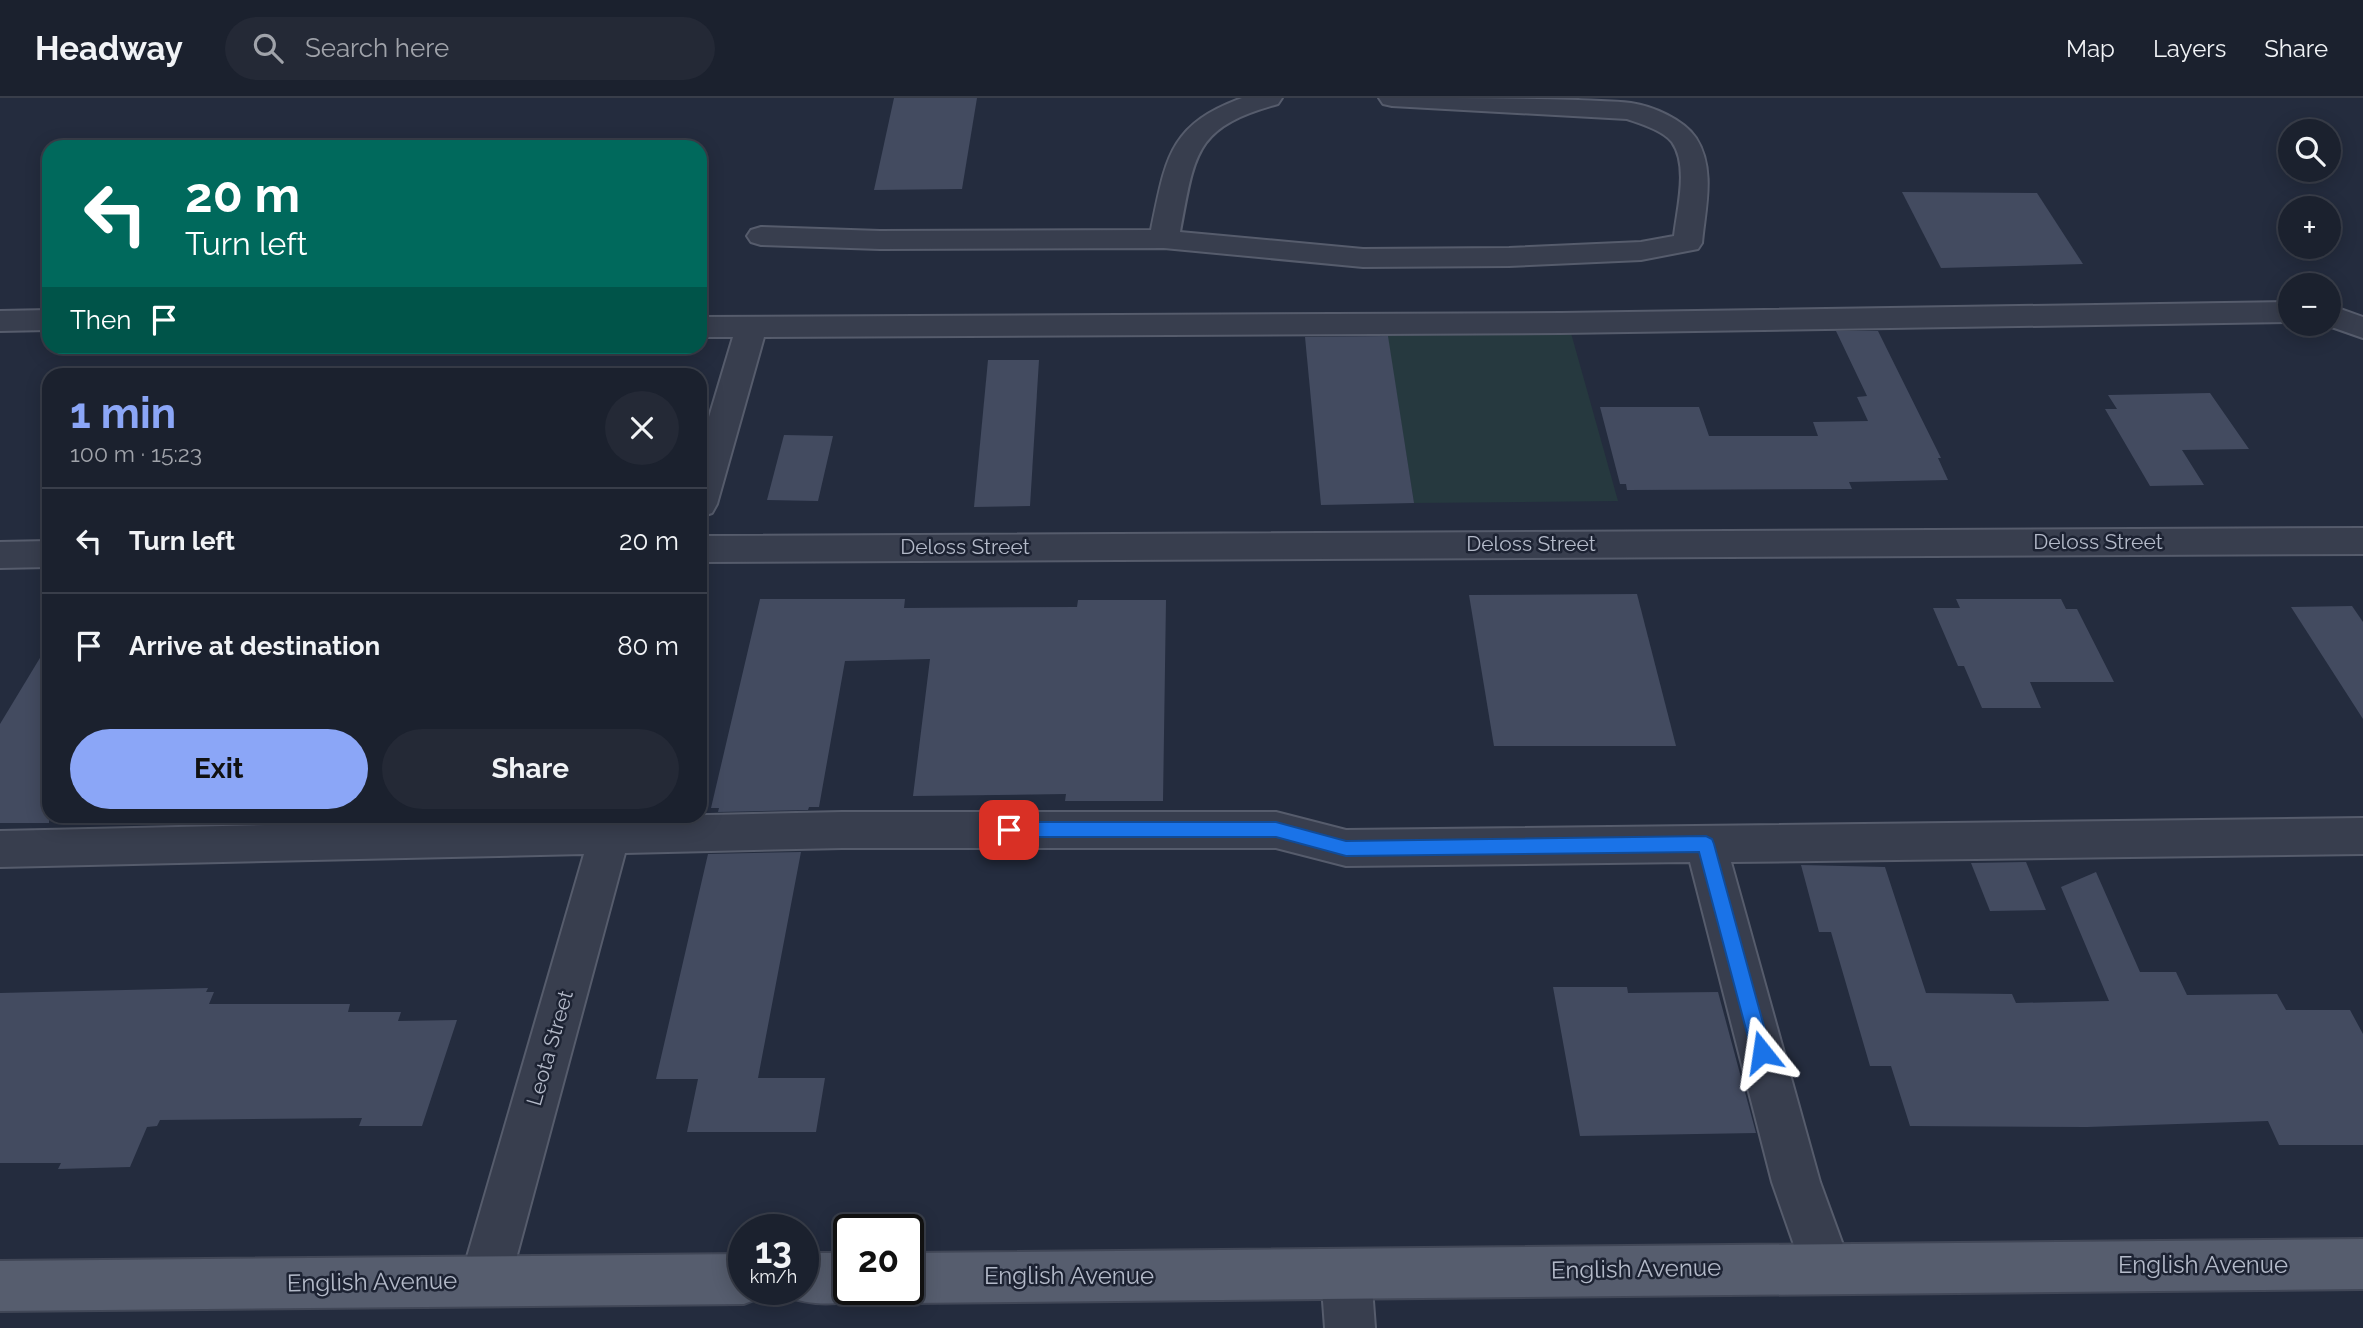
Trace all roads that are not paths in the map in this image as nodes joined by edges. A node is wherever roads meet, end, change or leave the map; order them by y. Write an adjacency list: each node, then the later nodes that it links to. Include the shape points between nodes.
1 (1269, 98): 4 (street, via 1250,102 1200,130 1179,167)
2 (1392, 98): 4 (street, via 1632,111 1664,125 1684,139 1695,170 1688,243 1641,251 1363,258)
3 (761, 236): 4 (street)
4 (1164, 239)
5 (2278, 312): 9 (street, via 1561,323)
6 (42, 320): 8 (street)
7 (2341, 320): 11 (street)
8 (0, 321)
9 (752, 325): 10 (street); 12 (street)
10 (707, 327)
11 (2363, 328)
12 (707, 480)
13 (2363, 541): 14 (street, Deloss Street)
14 (707, 549)
15 (42, 554): 16 (street)
16 (0, 555)
17 (612, 825): 19 (street, via 1276,830 1346,848); 20 (street); 26 (street, Leota Street)
18 (2363, 836): 19 (street)
19 (1706, 844): 22 (street, via 1797,1182)
20 (0, 849)
21 (2363, 1264): 22 (main road, English Avenue)
22 (1826, 1267): 23 (main road, English Avenue)
23 (1346, 1274): 24 (main road, English Avenue); 28 (street)
24 (924, 1278)
25 (728, 1279): 26 (main road, English Avenue)
26 (485, 1281): 27 (main road, English Avenue)
27 (0, 1286)
28 (1350, 1328)

